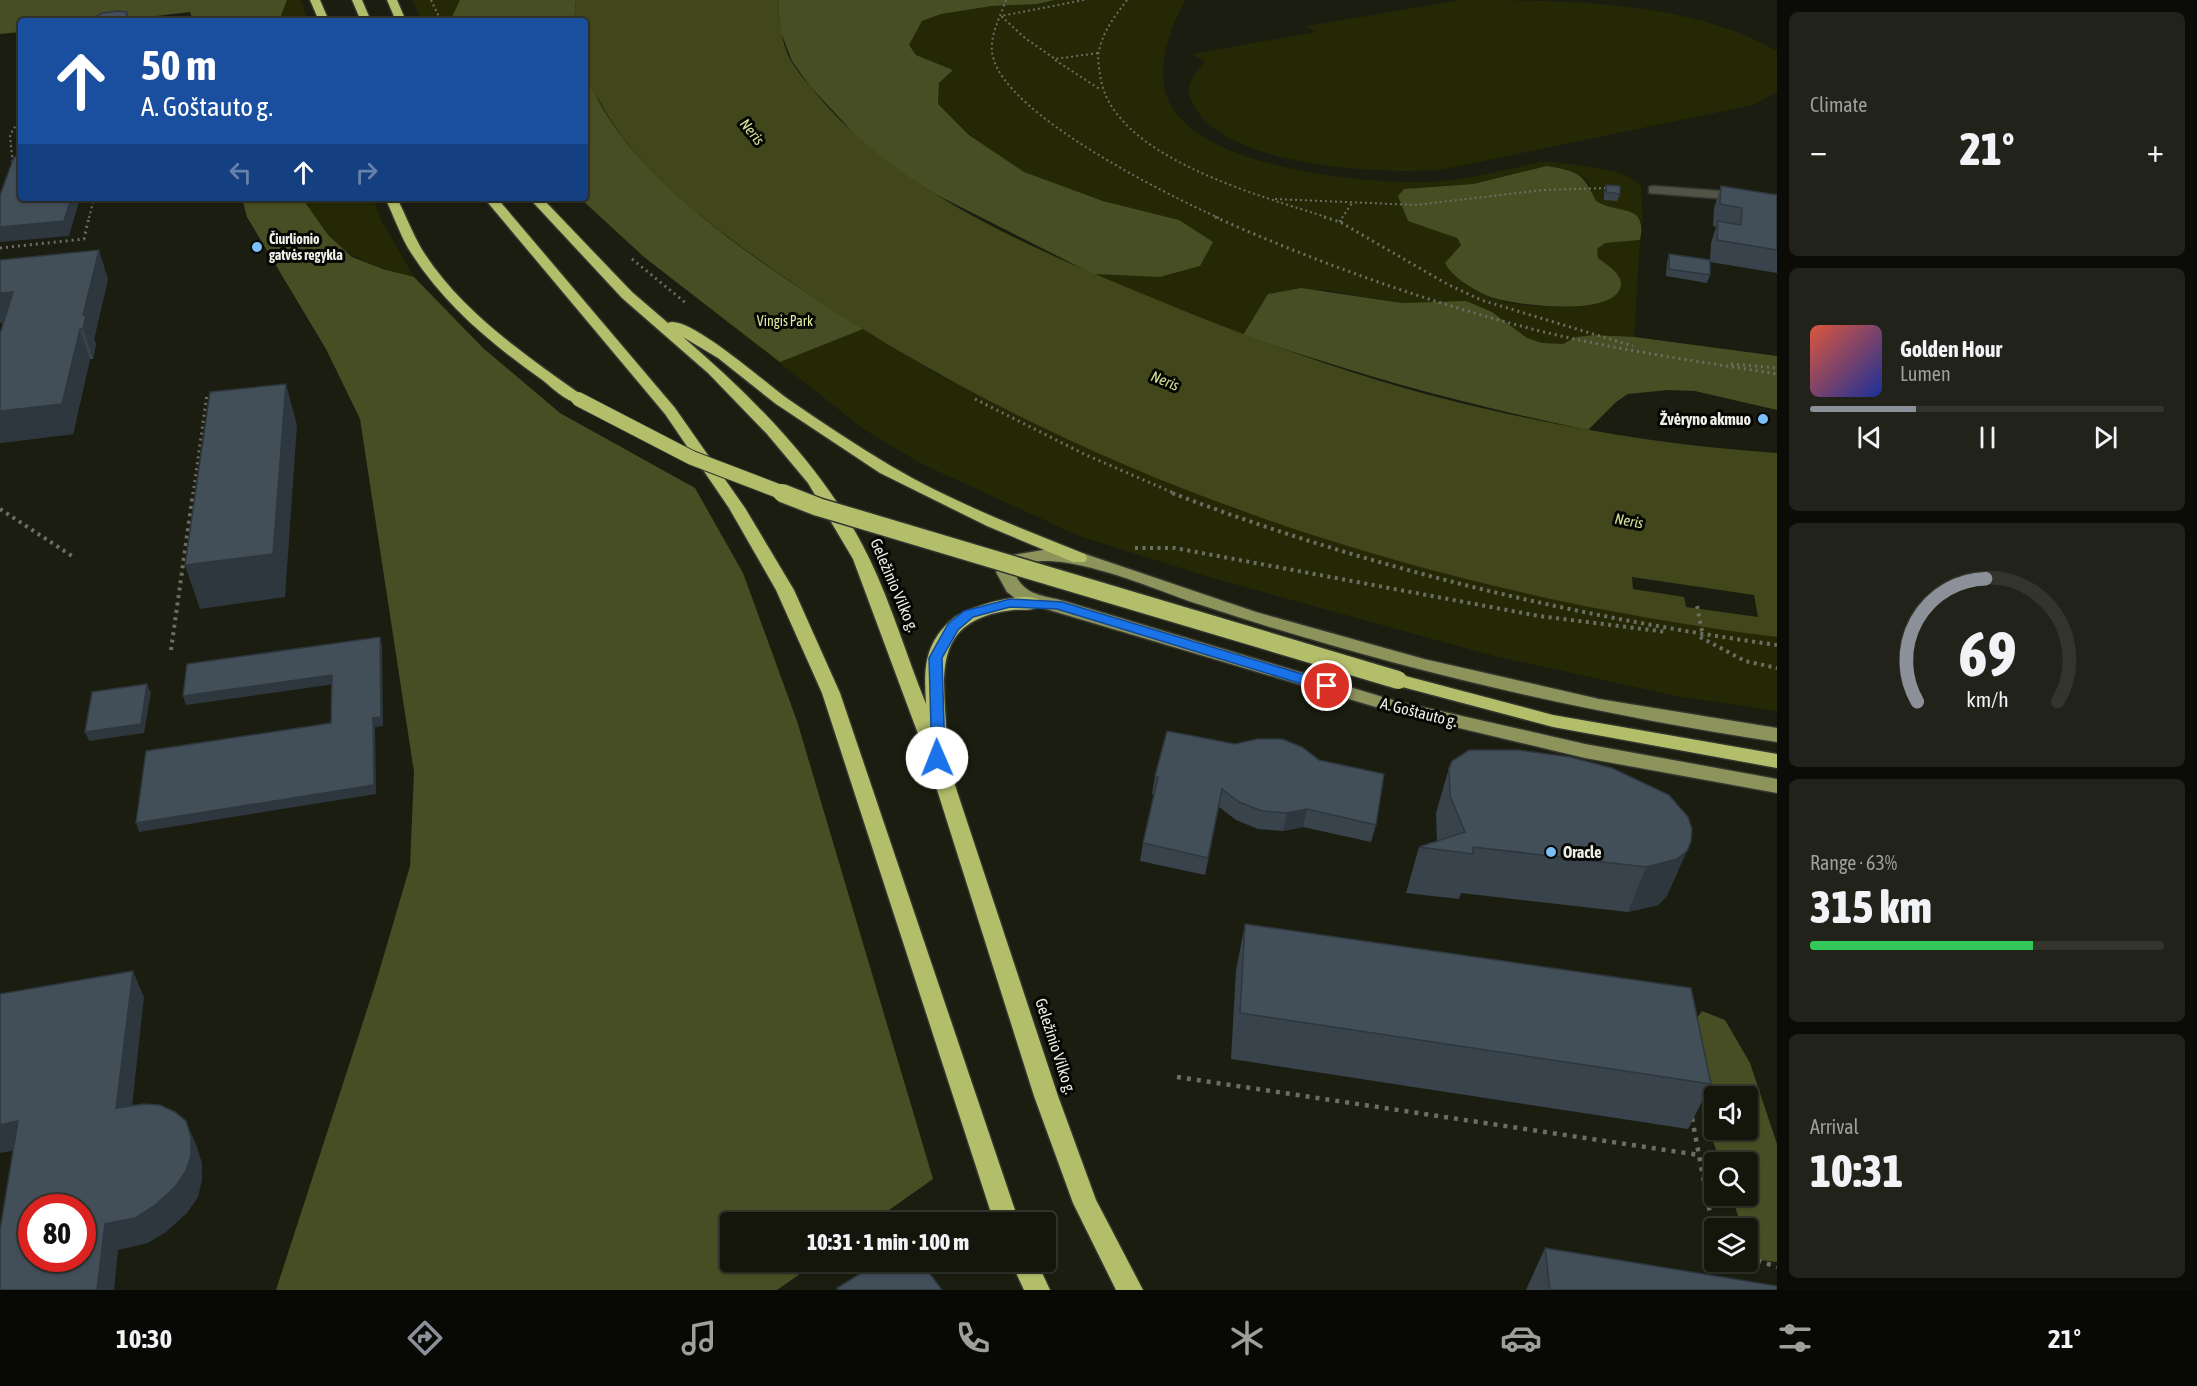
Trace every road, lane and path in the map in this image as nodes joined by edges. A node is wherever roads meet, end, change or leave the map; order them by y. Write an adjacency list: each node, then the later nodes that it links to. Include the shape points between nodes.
1 (315, 0): 9 (highway)
2 (357, 0): 10 (highway)
3 (392, 0): 11 (highway)
4 (431, 0): 12 (path)
5 (1006, 0): 8 (path)
6 (1084, 0): 8 (path)
7 (1127, 0): 13 (path, via 1109,23)
8 (1001, 16): 14 (path); 31 (path, via 993,38 992,57 1004,83 1026,104 1103,157 1212,215 1394,286 1546,332)
9 (323, 18)
10 (365, 18)
11 (399, 18)
12 (440, 18)
13 (1098, 53): 14 (path); 15 (path)
14 (1055, 59): 15 (path)
15 (1102, 91): 19 (path, via 1119,117 1164,155)
16 (18, 122): 17 (path, via 10,135 15,170)
17 (18, 169)
18 (1653, 190): 20 (street); 25 (path, via 1577,188 1416,205)
19 (1268, 199): 25 (path); 26 (path)
20 (1777, 199)
21 (93, 201): 27 (path, via 84,239)
22 (393, 201): 50 (highway, bridge, via 414,247 448,293 505,348 578,399 692,458 818,507 1398,680 1553,721)
23 (493, 201): 55 (highway, via 670,411 737,507 785,590 831,693)
24 (538, 201): 29 (highway, Geležinio Vilko g.)
25 (1352, 202): 26 (path)
26 (1340, 222): 31 (path, via 1481,300)
27 (0, 248)
28 (630, 258): 30 (path)
29 (627, 295): 40 (highway, via 723,355 781,401 886,470 993,523); 49 (highway, Geležinio Vilko g., via 713,370 815,481 861,559)
30 (694, 310)
31 (1651, 351): 32 (path)
32 (1703, 361): 33 (path); 34 (path)
33 (1777, 368)
34 (1777, 374)
35 (207, 394): 46 (path)
36 (975, 399): 43 (path, via 1126,473 1200,504 1294,536 1552,607)
37 (0, 509): 39 (path)
38 (1128, 548): 43 (path, via 1175,548 1539,616)
39 (72, 556)
40 (1079, 558): 41 (main road, via 1043,554 1011,561 1005,572 1009,585); 48 (main road, via 1327,639 1488,682 1706,726)
41 (1034, 603): 49 (highway, via 988,608 969,614 952,627 935,658); 51 (main road, A. Goštauto g., via 1058,605 1406,709 1511,735)
42 (1697, 606): 44 (path)
43 (1697, 635): 44 (path); 47 (path, via 1745,662)
44 (1703, 636): 45 (path)
45 (1777, 645)
46 (171, 650)
47 (1777, 668)
48 (1777, 735)
49 (937, 758): 61 (highway, Geležinio Vilko g., via 1046,1096 1086,1203)
50 (1777, 761)
51 (1777, 786)
52 (1177, 1077): 54 (path)
53 (1690, 1109): 54 (path)
54 (1699, 1155): 56 (path)
55 (1004, 1212)
56 (1711, 1218)
57 (1758, 1260): 58 (path)
58 (1777, 1267)
59 (1029, 1272): 60 (highway)
60 (1037, 1290)
61 (1130, 1290)

